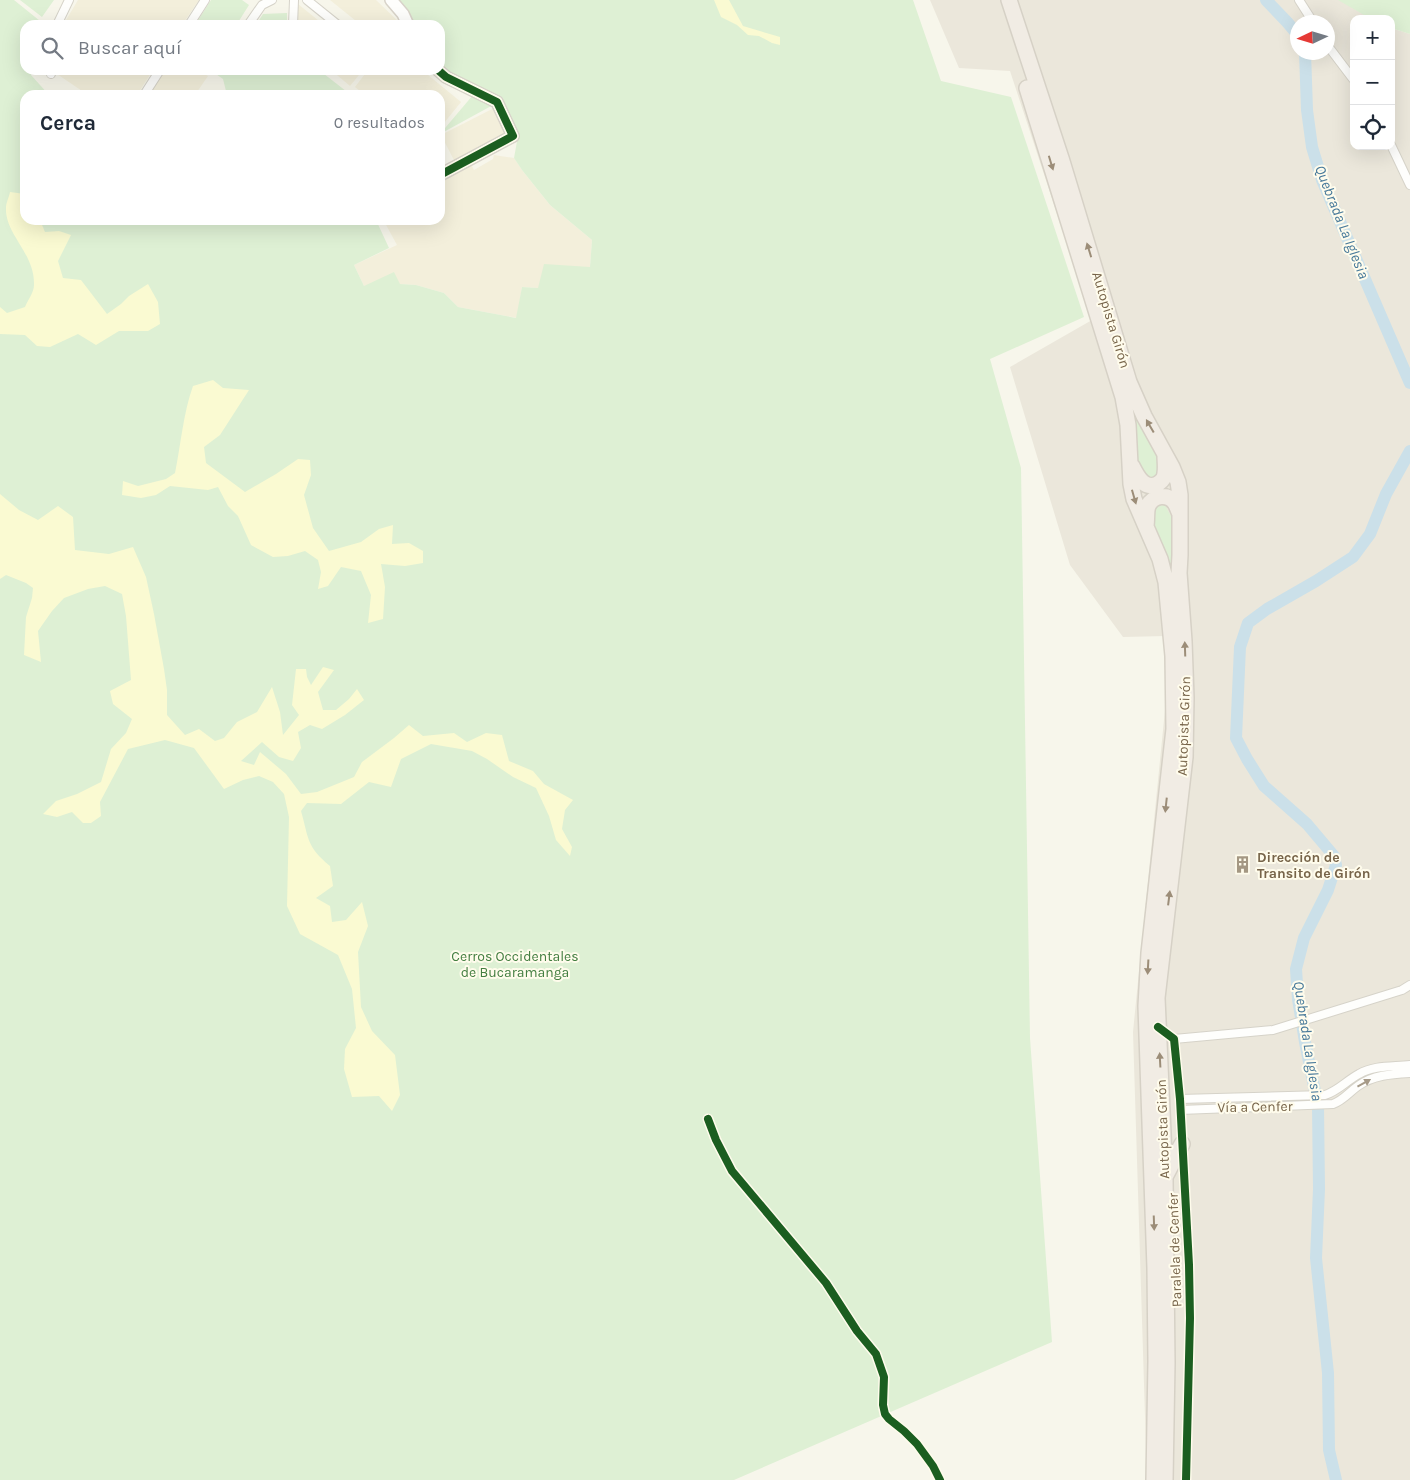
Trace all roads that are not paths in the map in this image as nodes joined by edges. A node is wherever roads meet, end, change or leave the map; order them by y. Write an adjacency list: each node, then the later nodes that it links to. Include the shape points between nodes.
1 (69, 0): 11 (street)
2 (205, 0): 12 (street)
3 (272, 0): 13 (street, via 262,5)
4 (294, 0): 14 (street)
5 (307, 0): 15 (street)
6 (391, 0): 16 (street)
7 (999, 0): 26 (highway, Autopista Girón, one-way to 26, via 1123,397)
8 (1009, 0): 25 (highway, Autopista Girón, one-way to 8, via 1129,382)
9 (1299, 0): 10 (street)
10 (1309, 15)
11 (59, 20)
12 (192, 20)
13 (252, 20)
14 (293, 20)
15 (332, 20)
16 (406, 20)
17 (1335, 55): 20 (street)
18 (157, 75): 21 (street)
19 (444, 75): 23 (street, via 498,102 513,136)
20 (1350, 75)
21 (147, 90)
22 (1393, 150): 24 (street)
23 (445, 172)
24 (1410, 185)
25 (1165, 453): 26 (highway, via 1166,472 1162,481 1154,485 1141,481); 27 (highway, Autopista Girón, via 1178,482)
26 (1130, 462): 28 (highway, Autopista Girón, one-way to 28, via 1134,499)
27 (1181, 515): 28 (highway, via 1170,498 1156,498 1148,507); 30 (highway, Autopista Girón, one-way to 27, via 1157,998 1185,757 1184,641 1178,572)
28 (1146, 526): 40 (highway, Autopista Girón, one-way to 40, via 1166,582 1175,692 1146,1006 1155,1268)
29 (1410, 985): 31 (street, via 1273,1030)
30 (1158, 1027): 31 (street); 38 (highway, Autopista Girón, one-way to 30)
31 (1174, 1039): 34 (street, Paralela de Cenfer)
32 (1410, 1065): 34 (street, Vía a Cenfer, via 1369,1070 1334,1092 1325,1094)
33 (1410, 1073): 35 (street, Vía a Cenfer, one-way to 33, via 1324,1106 1341,1101 1355,1088 1375,1077)
34 (1180, 1099): 35 (street, Paralela de Cenfer)
35 (1180, 1110): 37 (street, Paralela de Cenfer)
36 (708, 1119): 39 (street, via 732,1171 826,1283 876,1354 884,1377 883,1405 888,1419 918,1444)
37 (1182, 1144): 38 (highway); 42 (street, Paralela de Cenfer, via 1190,1318)
38 (1165, 1178): 41 (highway, Autopista Girón)
39 (940, 1480)
40 (1154, 1480)
41 (1165, 1480)
42 (1186, 1480)

